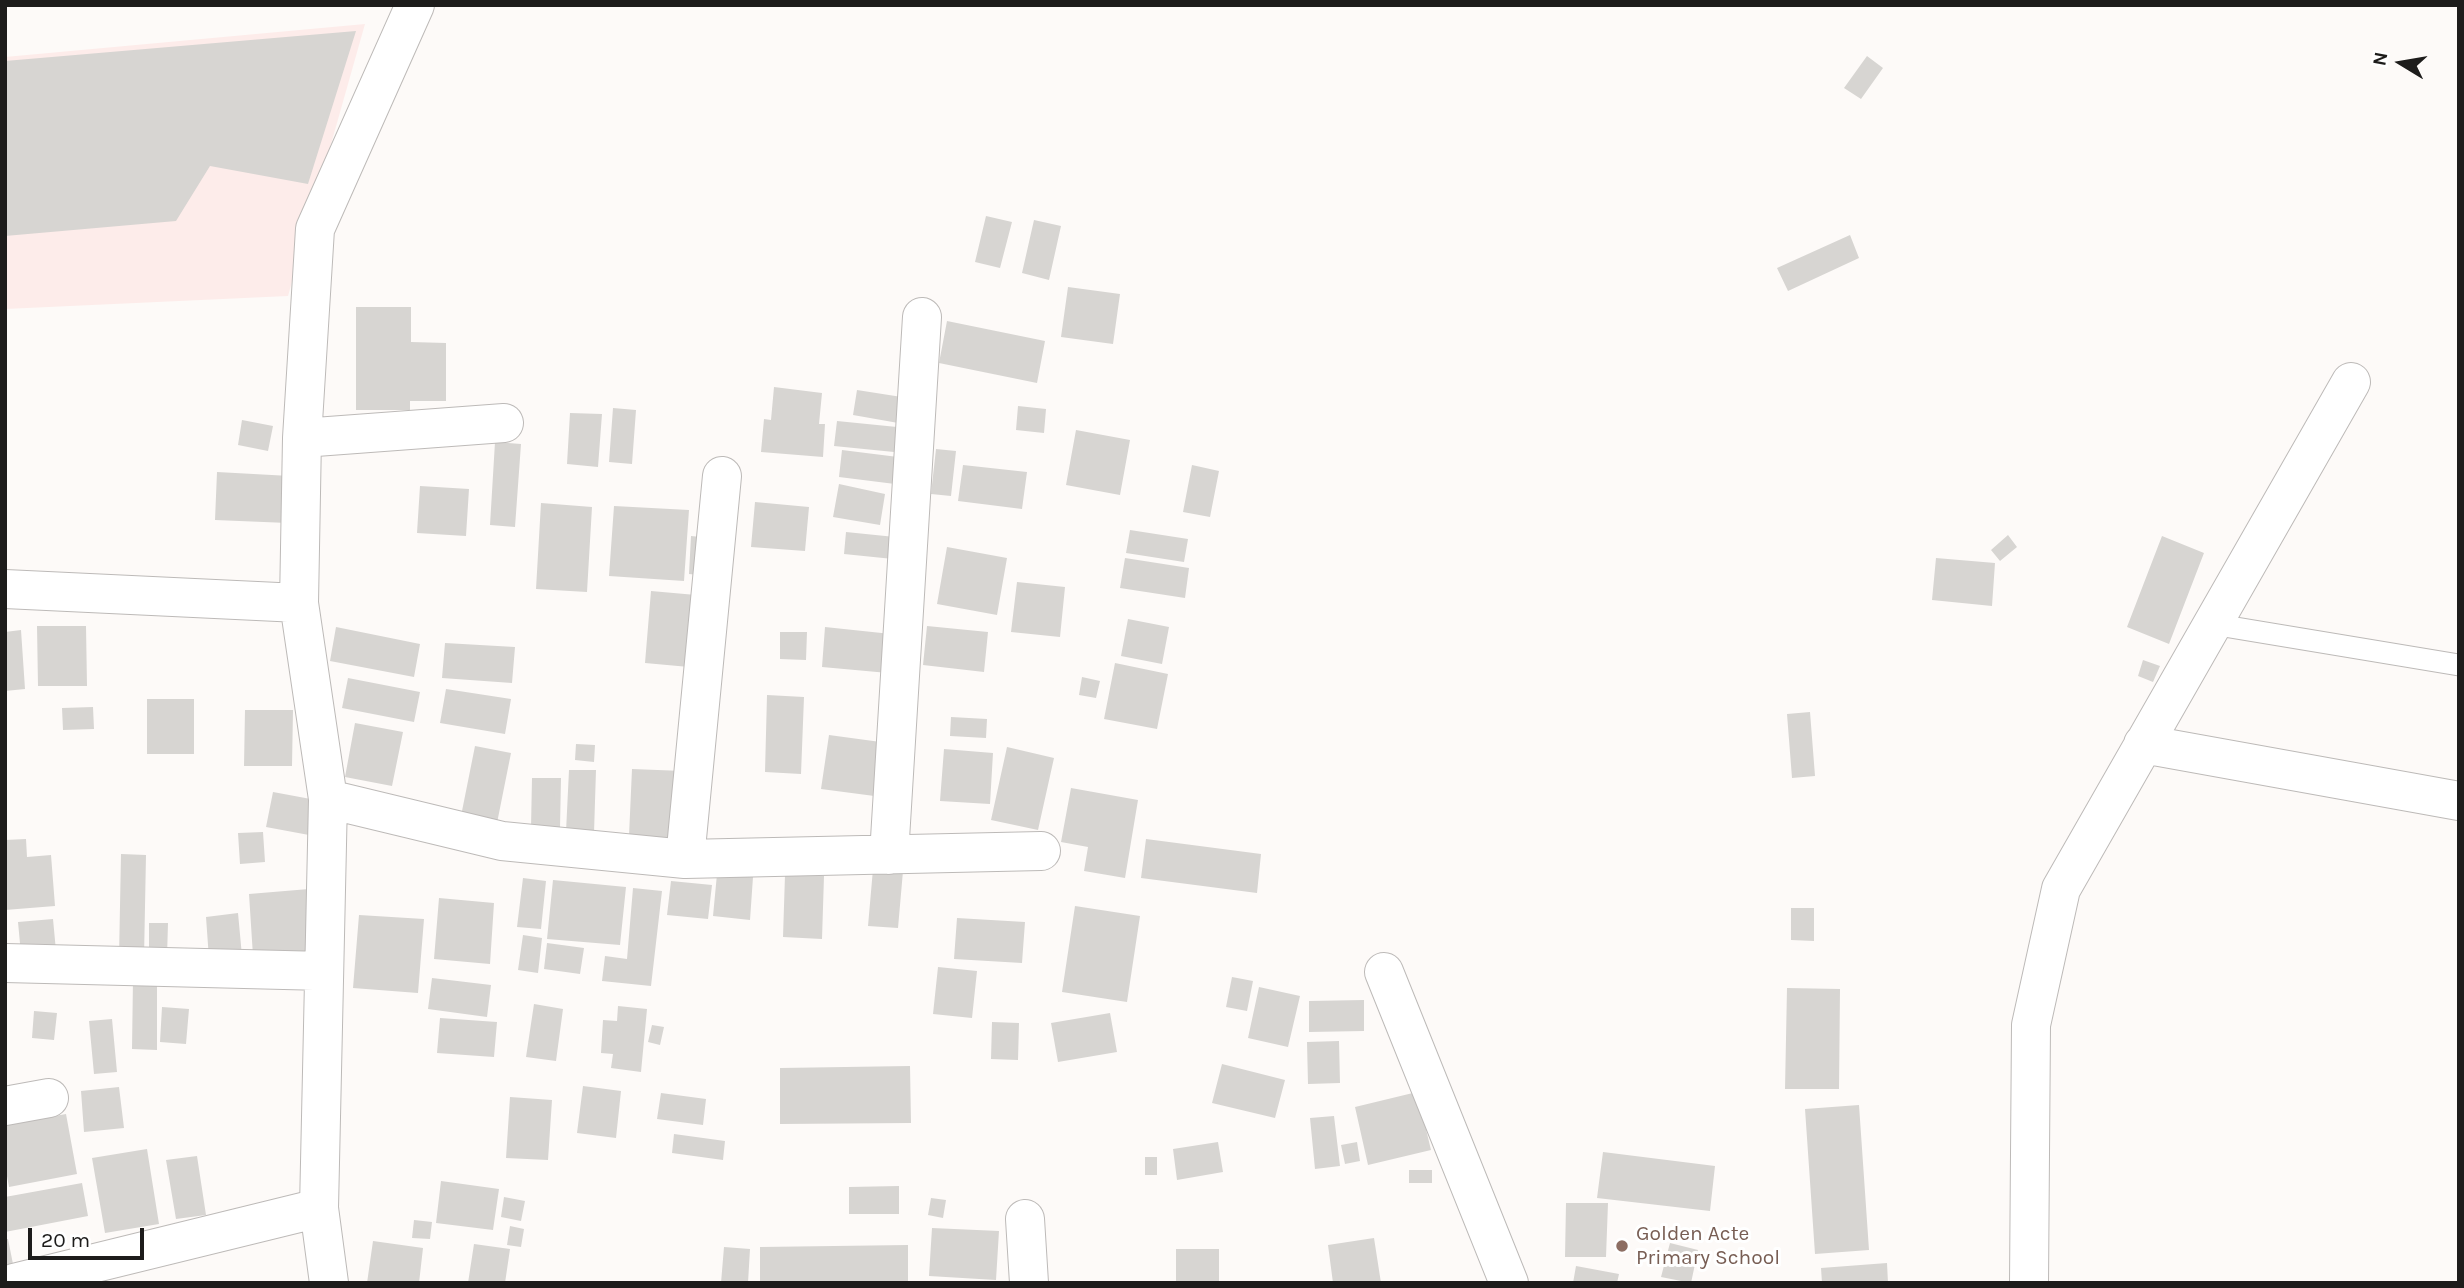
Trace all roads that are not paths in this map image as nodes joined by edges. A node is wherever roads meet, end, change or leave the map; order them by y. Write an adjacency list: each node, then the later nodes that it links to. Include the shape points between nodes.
1 (415, 5): 5 (street, via 315,229)
2 (922, 317): 15 (street)
3 (2351, 382): 9 (street)
4 (504, 423): 5 (street)
5 (302, 438): 8 (street)
6 (722, 475): 16 (street)
7 (5, 589): 8 (street)
8 (299, 603): 12 (street)
9 (2212, 624): 10 (lane); 11 (street)
10 (2459, 665)
11 (2143, 744): 13 (street); 28 (street, via 2061,888 2031,1025)
12 (328, 799): 16 (street, via 502,841); 18 (street)
13 (2459, 801)
14 (1041, 851): 15 (street)
15 (889, 855): 16 (street)
16 (685, 859)
17 (5, 963): 18 (street)
18 (324, 971): 22 (street)
19 (1384, 972): 27 (street)
20 (49, 1098): 21 (street)
21 (5, 1106)
22 (319, 1208): 24 (street); 25 (street)
23 (1025, 1219): 26 (street)
24 (14, 1283)
25 (329, 1283)
26 (1029, 1283)
27 (1509, 1283)
28 (2029, 1283)

